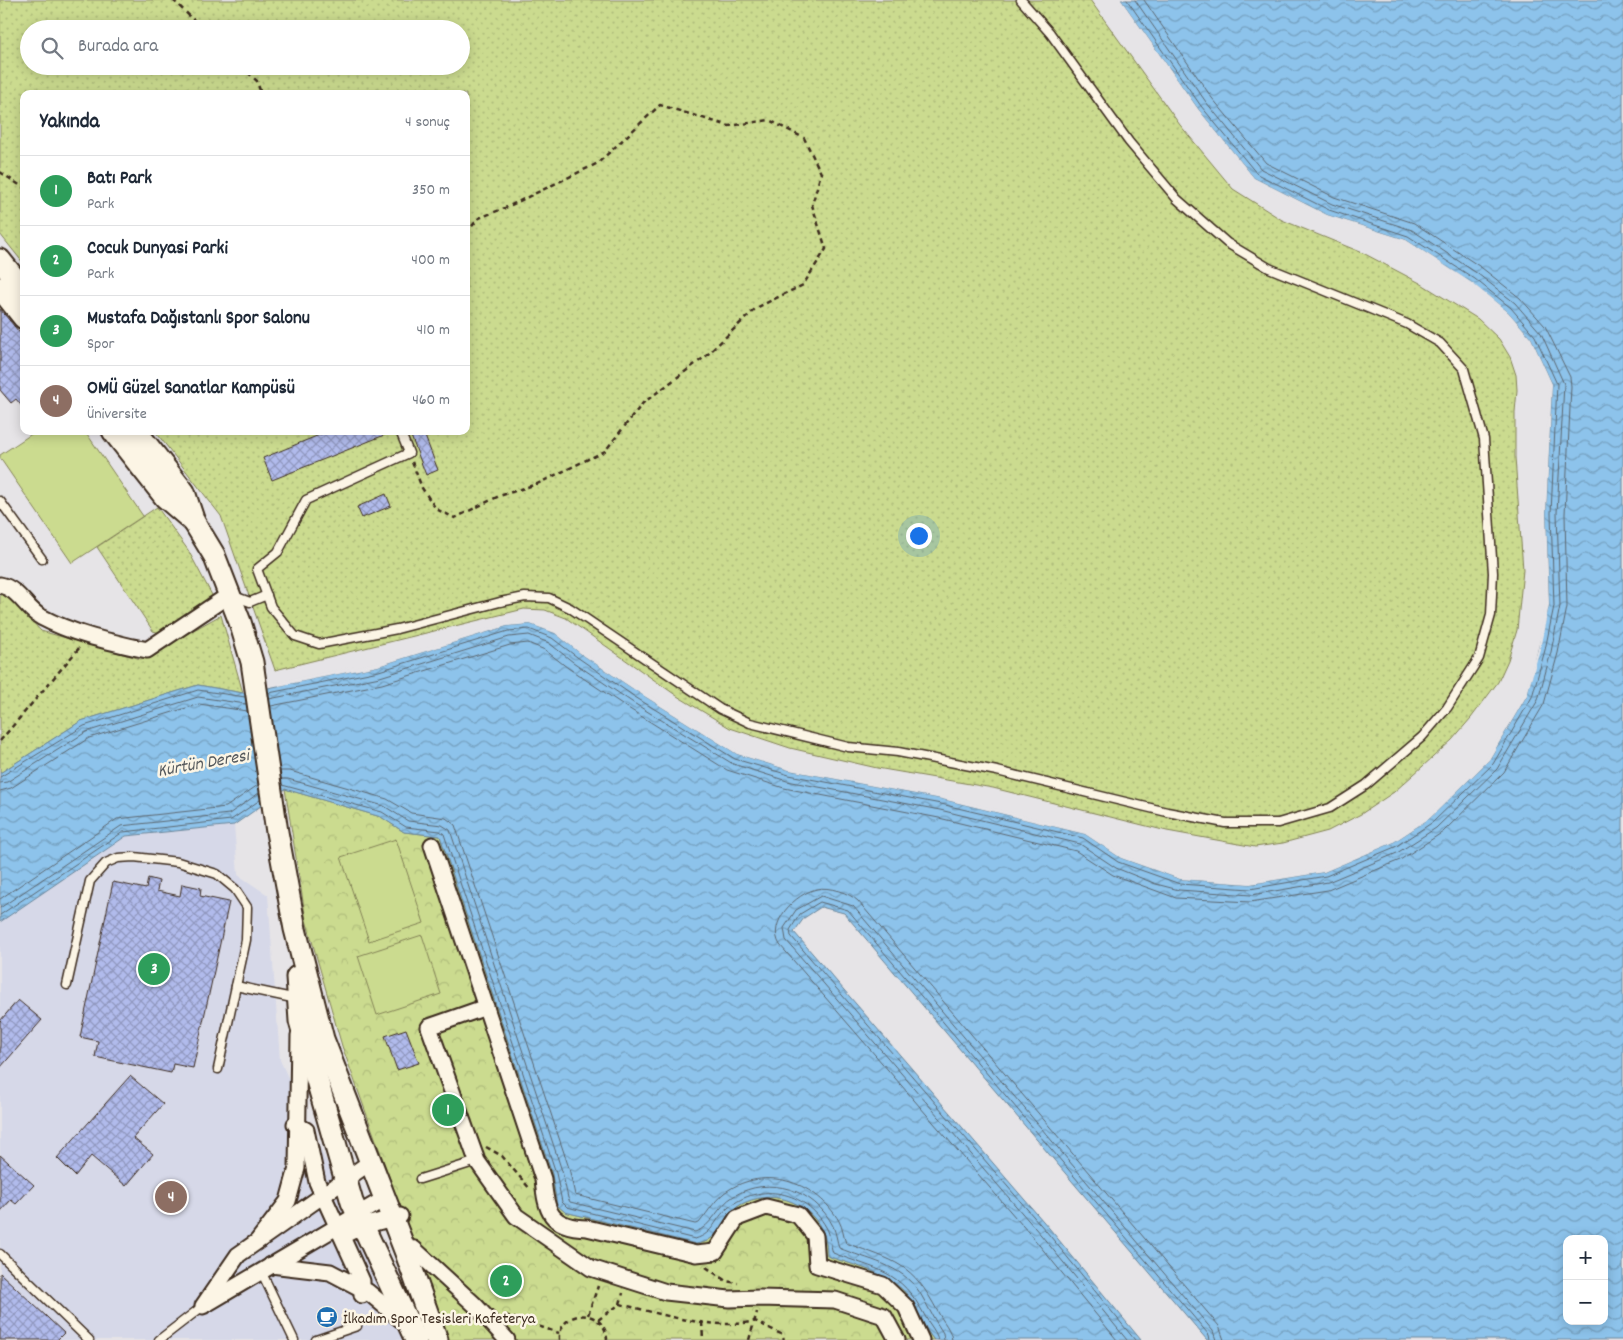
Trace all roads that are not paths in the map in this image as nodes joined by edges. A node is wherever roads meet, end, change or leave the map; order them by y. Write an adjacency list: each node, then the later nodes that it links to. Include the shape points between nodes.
1 (1021, 0): 14 (lane, via 1129,142 1177,198 1227,243 1270,268 1407,324 1440,343 1464,369 1484,439 1493,573 1491,615 1479,658 1447,708 1422,738 1366,785 1330,808 1278,823 1225,823 997,771 848,746 750,723 720,709 570,608 549,598 525,597 500,602 396,629 319,644 295,636 271,607)
2 (0, 260): 3 (main road)
3 (20, 285)
4 (0, 288): 5 (main road)
5 (20, 313)
6 (116, 435): 10 (main road, via 165,497)
7 (139, 435): 10 (main road, via 184,492)
8 (402, 435): 14 (lane, via 409,453 306,500 278,552 257,569)
9 (0, 502): 11 (lane)
10 (194, 522): 13 (main road, via 214,555)
11 (42, 559)
12 (0, 585): 13 (street, via 24,600 39,617 88,638 147,650)
13 (229, 595): 14 (lane, via 250,602); 16 (main road, via 252,662)
14 (267, 595)
15 (432, 845): 20 (street)
16 (295, 929): 19 (main road); 25 (main road, via 323,1040)
17 (67, 985): 18 (lane, via 90,881 106,863 134,857 178,862 217,874 235,889 247,907 246,940)
18 (236, 986): 19 (lane); 22 (lane)
19 (298, 1000): 21 (main road)
20 (486, 1007): 24 (street, via 429,1027); 47 (street, via 544,1187 545,1206 554,1219 570,1228 587,1228 696,1254 715,1252 737,1218 759,1209 766,1207 798,1215 815,1236 817,1265 883,1285 906,1307)
21 (300, 1022): 23 (street); 26 (main road)
22 (218, 1069)
23 (294, 1123): 28 (street, via 306,1130 317,1182); 32 (street, via 297,1168 288,1201)
24 (477, 1161): 27 (lane); 46 (street, via 516,1216 591,1268 666,1292 729,1299 835,1300 884,1316)
25 (370, 1164): 26 (street); 29 (main road)
26 (346, 1179): 28 (street); 30 (main road)
27 (420, 1179)
28 (323, 1194): 31 (street); 32 (street)
29 (392, 1211): 30 (street); 33 (main road)
30 (361, 1220): 31 (street); 39 (main road)
31 (340, 1231): 35 (street); 36 (street, via 362,1281)
32 (259, 1238): 37 (street, via 238,1255)
33 (406, 1253): 44 (main road); 45 (street, via 414,1250 475,1305)
34 (0, 1254): 40 (lane)
35 (266, 1268): 36 (street, via 330,1272); 37 (street); 42 (lane)
36 (362, 1292): 39 (street)
37 (202, 1306): 41 (lane)
38 (357, 1326): 43 (lane)
39 (413, 1334)
40 (89, 1340)
41 (159, 1340)
42 (294, 1340)
43 (316, 1340)
44 (437, 1340)
45 (507, 1340)
46 (897, 1340)
47 (921, 1340)

